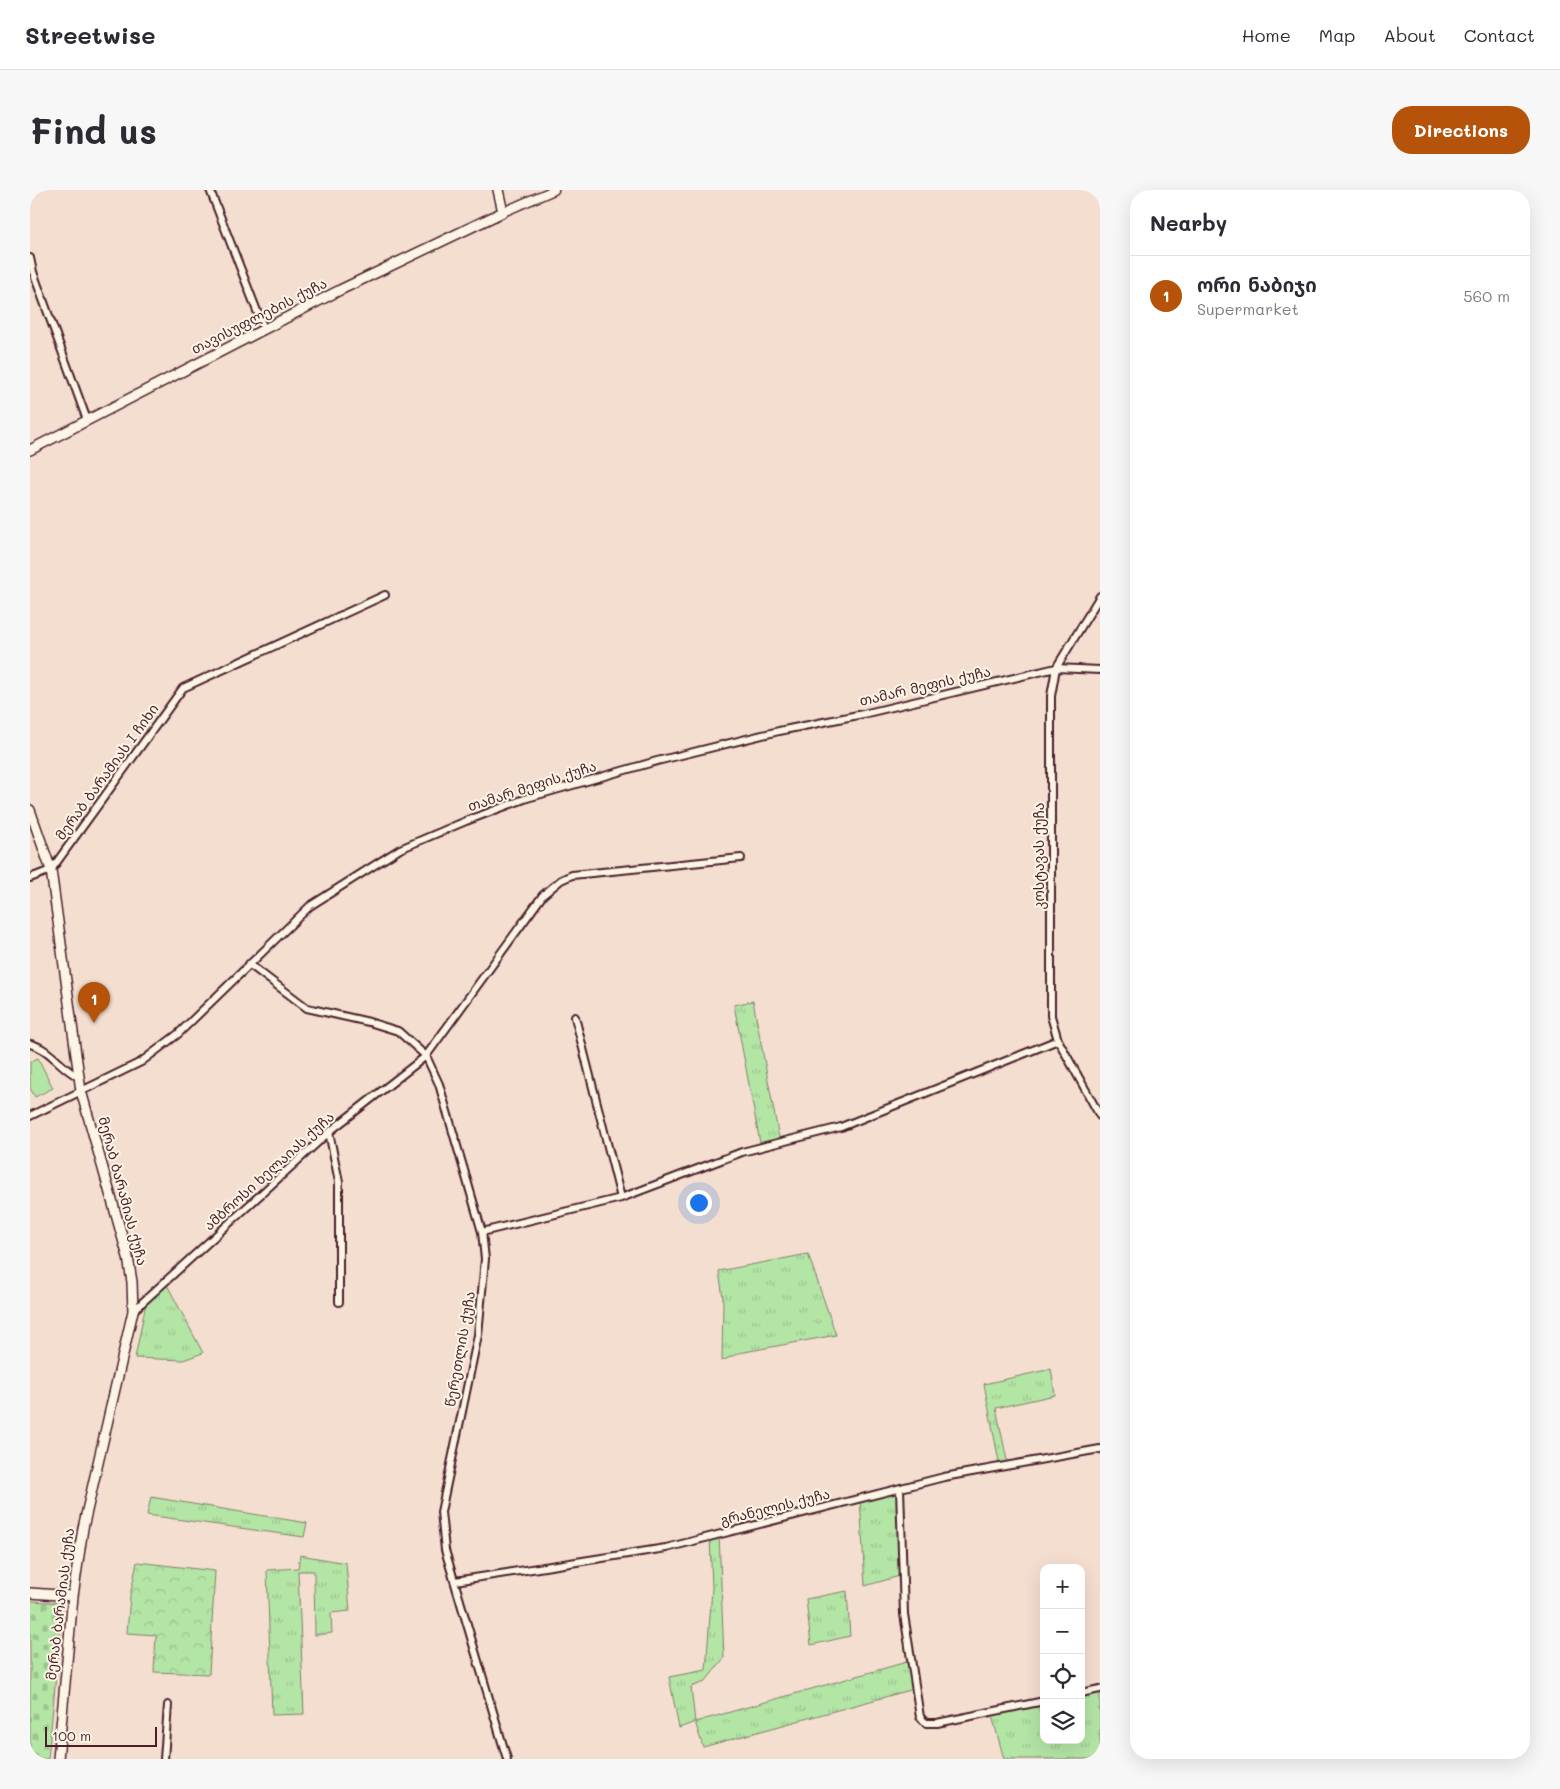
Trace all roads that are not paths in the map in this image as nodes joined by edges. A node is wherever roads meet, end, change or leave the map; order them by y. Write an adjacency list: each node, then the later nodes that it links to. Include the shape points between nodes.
1 (210, 190): 7 (street)
2 (498, 190): 4 (main road)
3 (554, 190): 4 (street)
4 (504, 212): 7 (main road, თავისუფლების ქუჩა)
5 (30, 258): 6 (street)
6 (31, 272): 8 (street)
7 (264, 329): 8 (main road, თავისუფლების ქუჩა)
8 (87, 420): 9 (main road, თავისუფლების ქუჩა)
9 (30, 450)
10 (385, 595): 16 (street, მერაბ ბარამიას I ჩიხი, via 183,688)
11 (1100, 596): 12 (street, კოსტავას ქუჩა)
12 (1056, 668): 13 (street, თამარ მეფის ქუჩა); 18 (street, თამარ მეფის ქუჩა, via 711,747 518,801 400,849 310,906); 20 (street, კოსტავას ქუჩა, via 1051,696 1052,1016)
13 (1100, 670)
14 (30, 810): 16 (main road, მერაბ ბარამიას ქუჩა)
15 (741, 858): 22 (street, ამბროსი ხელაიას ქუჩა, via 572,875 561,880 543,895)
16 (50, 870): 17 (street); 23 (main road, მერაბ ბარამიას ქუჩა)
17 (30, 878)
18 (249, 964): 22 (street, წერეთლის ქუჩა, via 307,1008 398,1031); 24 (street, თამარ მეფის ქუჩა, via 178,1034 141,1062)
19 (575, 1017): 28 (street)
20 (1058, 1040): 26 (street, კოსტავას ქუჩა); 28 (street, via 842,1127 742,1152)
21 (30, 1044): 23 (street, via 45,1051 67,1072)
22 (426, 1056): 27 (street, ამბროსი ხელაიას ქუჩა); 29 (street, წერეთლის ქუჩა, via 439,1084)
23 (80, 1077): 24 (main road, მერაბ ბარამიას ქუჩა)
24 (83, 1090): 25 (street, თამარ მეფის ქუჩა); 31 (main road, მერაბ ბარამიას ქუჩა, via 128,1257)
25 (30, 1116)
26 (1100, 1116)
27 (329, 1132): 30 (street, via 340,1182); 31 (street, ამბროსი ხელაიას ქუჩა)
28 (620, 1198): 29 (street)
29 (482, 1232): 34 (street, წერეთლის ქუჩა, via 485,1259 479,1326 441,1512 445,1550)
30 (338, 1302)
31 (133, 1311): 36 (main road, მერაბ ბარამიას ქუჩა, via 83,1528)
32 (1100, 1449): 33 (street, გრანელის ქუჩა)
33 (900, 1488): 34 (street, გრანელის ქუჩა, via 666,1548); 39 (street, via 904,1614 920,1717 926,1723 937,1723)
34 (455, 1581): 43 (street, წერეთლის ქუჩა)
35 (30, 1593): 36 (main road)
36 (73, 1596): 41 (main road, მერაბ ბარამიას ქუჩა)
37 (1100, 1689): 38 (street)
38 (1085, 1692)
39 (1040, 1702)
40 (168, 1705): 42 (street)
41 (58, 1759)
42 (164, 1759)
43 (507, 1759)

